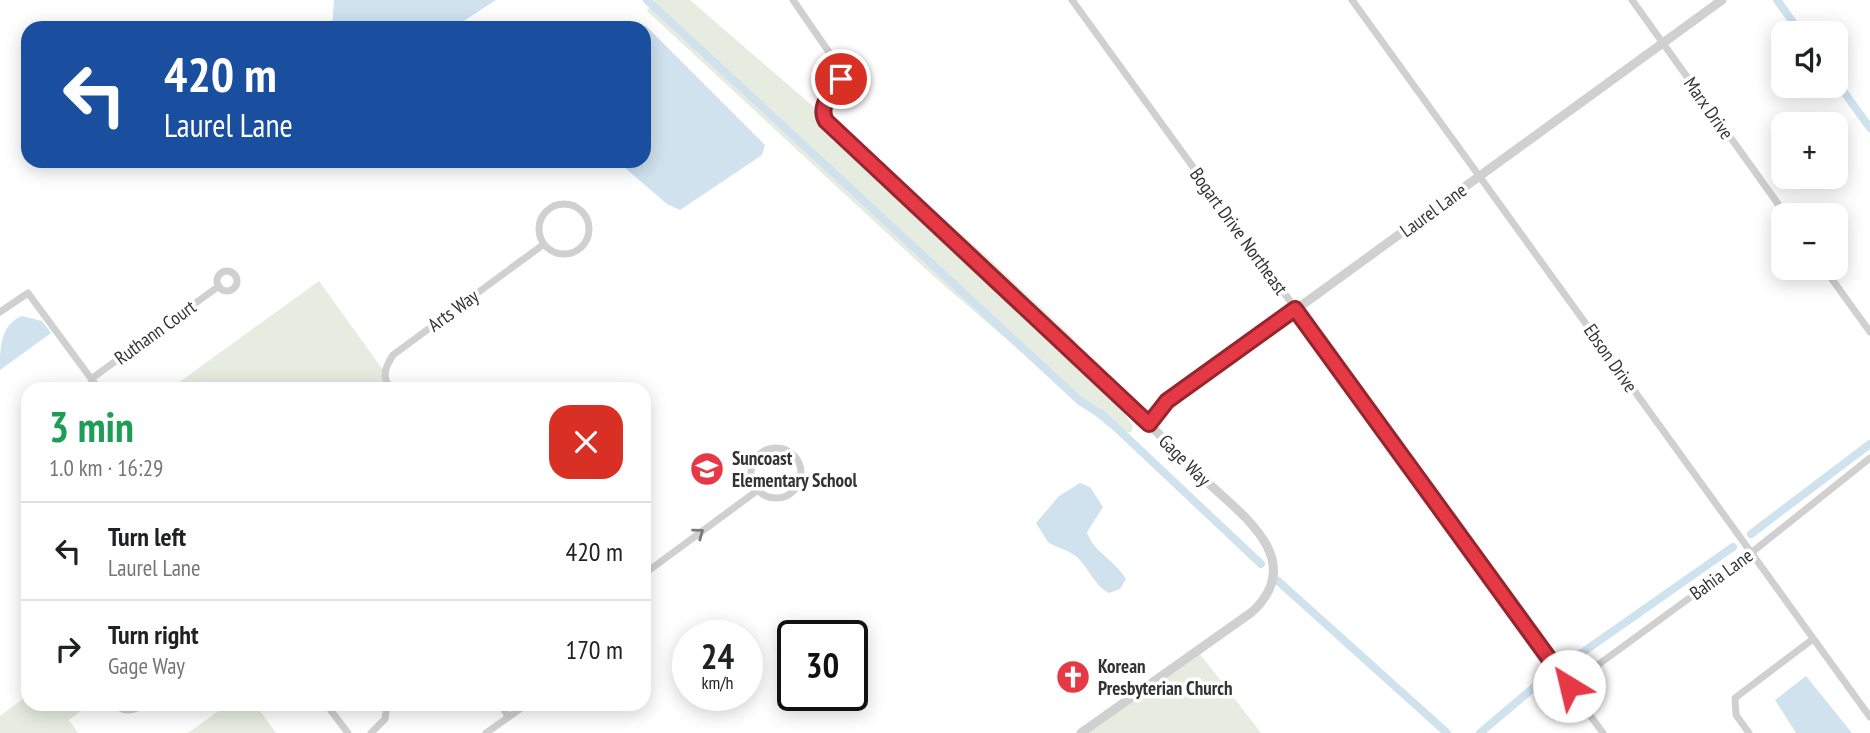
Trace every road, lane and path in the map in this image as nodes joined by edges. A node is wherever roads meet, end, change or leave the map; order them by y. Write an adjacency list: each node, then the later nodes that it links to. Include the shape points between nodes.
1 (793, 0): 19 (street, Gage Way, via 842,71 822,105 826,121)
2 (1072, 0): 13 (street, Bogart Drive Northeast)
3 (1352, 0): 7 (street, Ebson Drive)
4 (1632, 0): 6 (street, Marx Drive)
5 (1722, 0): 6 (street, Laurel Lane)
6 (1663, 42): 7 (street, Laurel Lane); 8 (street, Marx Drive)
7 (1481, 175): 13 (street, Laurel Lane); 22 (street, Ebson Drive)
8 (1777, 203)
9 (544, 244): 9 (street, via 541,222 549,209 563,204 584,213 589,227 580,248 557,253); 18 (street, Arts Way, via 393,355 386,367)
10 (1833, 280): 15 (street)
11 (219, 286): 16 (street, Ruthann Court)
12 (0, 300): 14 (street)
13 (1295, 309): 19 (street, Laurel Lane, via 1167,401); 25 (street, Bogart Drive Northeast)
14 (3, 310): 16 (street, via 28,293)
15 (1870, 332)
16 (91, 379): 17 (street)
17 (93, 382)
18 (386, 382)
19 (1149, 424): 35 (street, Gage Way, via 1263,536 1271,561 1268,589 1258,606)
20 (1870, 458): 22 (street, Bahia Lane)
21 (758, 490): 21 (street, via 773,498 796,488 801,472 795,456 781,448 759,454 751,476); 23 (street, one-way to 21)
22 (1751, 553): 24 (street, Ebson Drive); 25 (street, Bahia Lane)
23 (651, 569)
24 (1813, 639): 31 (street, Ebson Drive); 37 (street, via 1735,698 1736,715)
25 (1569, 686): 36 (street, Bogart Drive Northeast)
26 (331, 711): 32 (street)
27 (386, 711): 33 (street, via 385,719)
28 (505, 711): 30 (street)
29 (517, 711): 30 (street)
30 (508, 717): 34 (street)
31 (1870, 717)
32 (348, 733)
33 (371, 733)
34 (486, 733)
35 (1081, 733)
36 (1603, 733)
37 (1749, 733)

